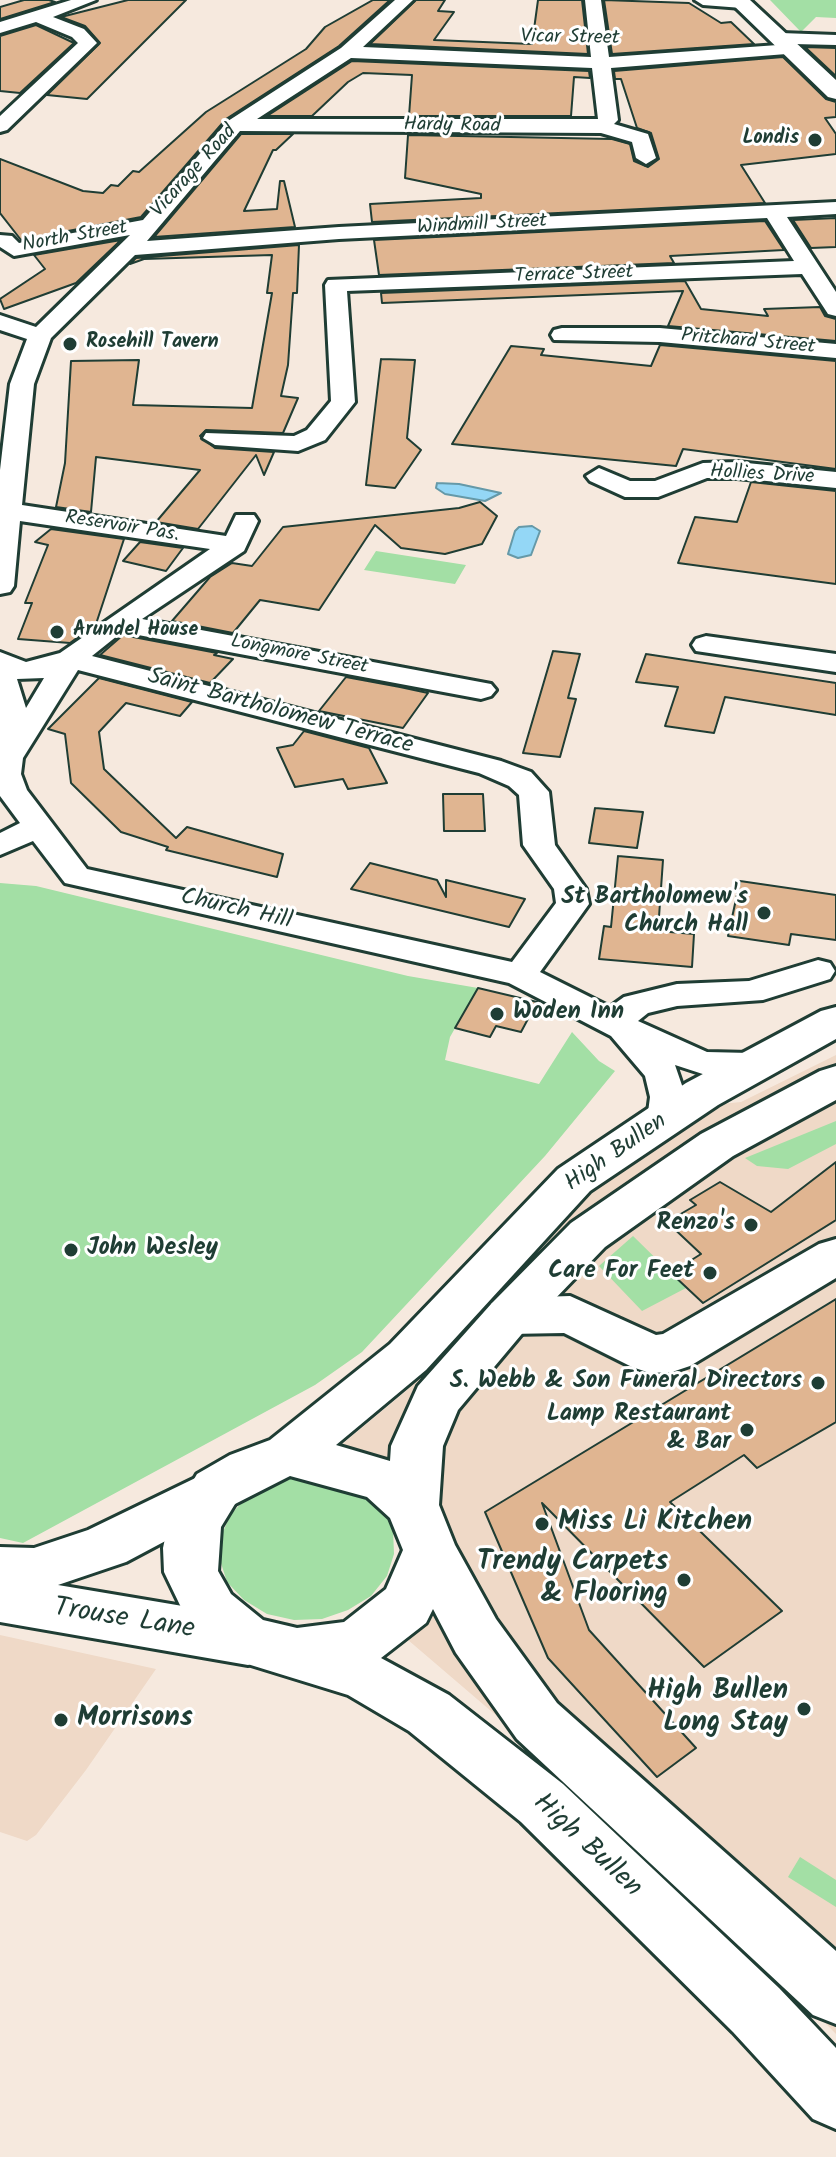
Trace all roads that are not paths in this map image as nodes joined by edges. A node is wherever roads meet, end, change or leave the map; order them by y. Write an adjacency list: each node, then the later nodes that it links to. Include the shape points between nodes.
1 (88, 0): 6 (street)
2 (405, 0): 10 (street, Vicarage Road)
3 (593, 0): 11 (street)
4 (703, 0): 5 (street)
5 (740, 1): 9 (main road)
6 (38, 17): 7 (street); 14 (street, via 78,33 88,43)
7 (0, 28)
8 (836, 40): 9 (street, Vicar Street)
9 (787, 44): 11 (street, Vicar Street); 12 (main road)
10 (347, 52): 11 (street, Vicar Street); 13 (street, Vicarage Road)
11 (599, 63): 15 (street, via 608,120)
12 (836, 92)
13 (235, 125): 15 (street, Hardy Road); 19 (street, Vicarage Road)
14 (0, 126)
15 (602, 127): 16 (street, Hardy Road, via 641,138)
16 (646, 158)
17 (836, 208): 18 (street, Windmill Street)
18 (772, 210): 21 (street, Windmill Street); 22 (street)
19 (148, 225): 20 (street, North Street, via 14,250); 21 (street, Vicarage Road)
20 (5, 240)
21 (129, 249): 26 (street, Vicarage Road)
22 (812, 267): 23 (street); 28 (street, Terrace Street, via 336,285 343,402 316,435 298,444)
23 (836, 308)
24 (0, 322): 26 (street)
25 (562, 335): 27 (street, Pritchard Street, via 660,335)
26 (40, 336): 31 (street, via 17,364)
27 (836, 351)
28 (215, 438)
29 (599, 476): 30 (street, Hollies Drive, via 625,489 658,489 703,471)
30 (836, 480)
31 (8, 511): 32 (street); 34 (street, Reservoir Pas., via 240,533)
32 (3, 545): 33 (street)
33 (0, 586)
34 (117, 623): 36 (street); 40 (street, Longmore Street)
35 (706, 645): 38 (street)
36 (70, 659): 37 (street, via 37,671 21,671); 41 (street); 45 (street, Saint Bartholomew Terrace, via 520,779 534,792 539,845 570,889 573,904)
37 (0, 661)
38 (836, 663)
39 (0, 669): 41 (street, via 13,715)
40 (481, 690)
41 (5, 772): 42 (street, Church Hill)
42 (38, 826): 43 (street); 45 (street, Church Hill, via 76,876)
43 (0, 845)
44 (818, 971): 47 (street, via 751,992 677,995 636,1005)
45 (520, 975): 47 (street, Church Hill)
46 (836, 1021): 49 (main road, High Bullen)
47 (612, 1023): 49 (street, Church Hill, via 694,1060 715,1066); 51 (street, Church Hill, via 652,1059)
48 (836, 1055): 51 (main road, via 741,1102)
49 (750, 1065): 51 (main road, High Bullen)
50 (836, 1081): 53 (main road, High Bullen, via 717,1145 643,1193 588,1235)
51 (683, 1107): 54 (main road, High Bullen, via 574,1180 408,1357)
52 (836, 1256): 53 (main road, via 672,1353 650,1354 570,1314)
53 (509, 1316): 56 (main road, High Bullen, via 436,1400 417,1446)
54 (288, 1455): 55 (main road); 56 (main road, via 386,1482)
55 (216, 1489): 57 (main road, Trouse Lane, via 107,1546 34,1571); 59 (main road, via 195,1524 191,1572 211,1611)
56 (421, 1528): 59 (main road, via 416,1589 387,1622 361,1641 333,1649); 60 (main road, via 476,1636 537,1721)
57 (0, 1570)
58 (0, 1599): 59 (main road, Trouse Lane)
59 (273, 1647): 61 (main road, High Bullen, via 368,1678 429,1713 542,1803 756,2010)
60 (836, 1993)
61 (836, 2096)

